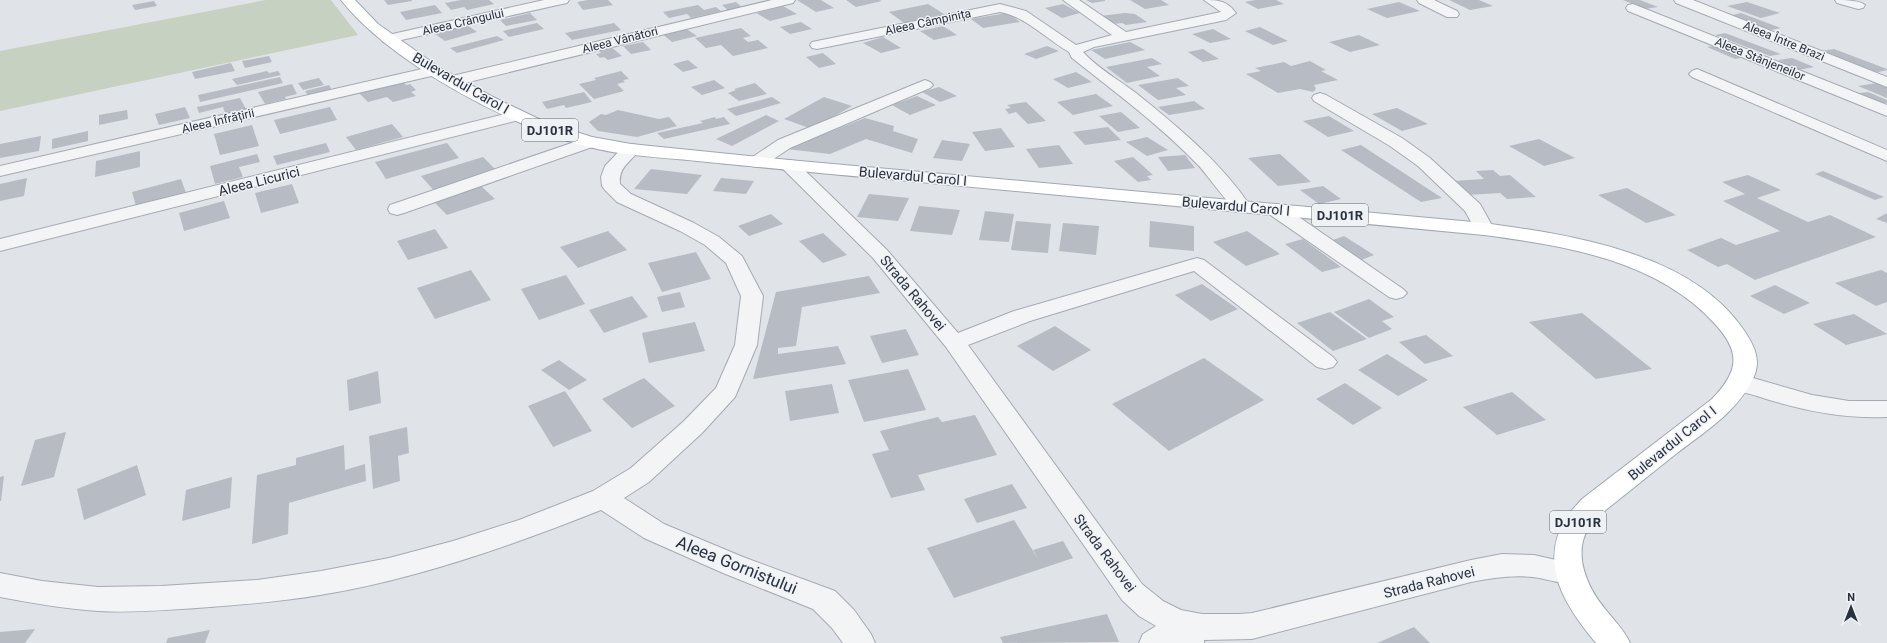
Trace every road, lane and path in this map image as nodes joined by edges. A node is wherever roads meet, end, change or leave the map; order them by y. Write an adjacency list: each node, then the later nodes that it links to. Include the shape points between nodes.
1 (348, 0): 13 (main road, Bulevardul Carol I / DJ101R)
2 (562, 0): 13 (street, Aleea Crângului)
3 (788, 0): 18 (street, Aleea Vânători)
4 (1070, 0): 12 (street)
5 (1211, 0): 12 (street, via 1229,13 1221,17)
6 (1424, 0): 11 (street)
7 (1681, 0): 19 (street, Aleea Între Brazi)
8 (1842, 0): 9 (street)
9 (1858, 5)
10 (1633, 8): 22 (street, Aleea Stânjeneilor)
11 (1452, 14)
12 (1124, 36): 15 (street)
13 (388, 39): 16 (main road, Bulevardul Carol I / DJ101R)
14 (817, 45): 15 (street, Aleea Câmpinița, via 1000,8 1021,13)
15 (1075, 50): 30 (street, Aleea Câmpinița, via 1182,140 1221,180)
16 (435, 71): 18 (main road, Bulevardul Carol I / DJ101R); 29 (street, Aleea Înfrățirii)
17 (1697, 74): 26 (street)
18 (452, 81): 23 (main road, Bulevardul Carol I / DJ101R)
19 (1887, 82)
20 (925, 86): 27 (street, via 784,144)
21 (1320, 98): 33 (street, via 1396,142 1424,162 1473,208)
22 (1887, 111)
23 (517, 116): 24 (main road, Bulevardul Carol I / DJ101R); 34 (street, Aleea Licurici)
24 (589, 142): 25 (main road, Bulevardul Carol I / DJ101R); 31 (street)
25 (631, 149): 27 (main road, Bulevardul Carol I / DJ101R); 40 (street, via 614,166 610,177 611,186 624,198 712,241 735,260 752,296 746,345 727,391 693,427 640,475)
26 (1887, 156)
27 (757, 162): 28 (main road, Bulevardul Carol I / DJ101R)
28 (789, 165): 30 (main road, Bulevardul Carol I / DJ101R); 36 (street, Strada Rahovei, via 880,254)
29 (0, 172)
30 (1242, 207): 32 (main road, Bulevardul Carol I / DJ101R)
31 (397, 209)
32 (1276, 210): 33 (main road, Bulevardul Carol I / DJ101R); 35 (street)
33 (1484, 229): 38 (main road, Bulevardul Carol I / DJ101R, via 1595,248 1640,264 1683,287 1714,310 1738,338 1746,363)
34 (0, 245)
35 (1396, 293)
36 (954, 342): 37 (street, via 1022,316 1198,264); 43 (street, Strada Rahovei, via 1132,592)
37 (1325, 362)
38 (1739, 382): 39 (street, via 1824,406); 41 (main road, Bulevardul Carol I / DJ101R, via 1710,414 1592,506 1576,524 1569,543 1566,558)
39 (1887, 409)
40 (603, 498): 42 (street, via 529,527 454,552 389,569 257,592 98,599); 44 (street, Aleea Gornistului, via 654,531 824,600 843,619)
41 (1568, 573): 43 (street, Strada Rahovei, via 1534,566 1502,565 1252,626); 46 (main road, Bulevardul Carol I / DJ101R, via 1585,607)
42 (0, 585)
43 (1187, 634): 45 (street)
44 (860, 643)
45 (1154, 643)
46 (1615, 643)

